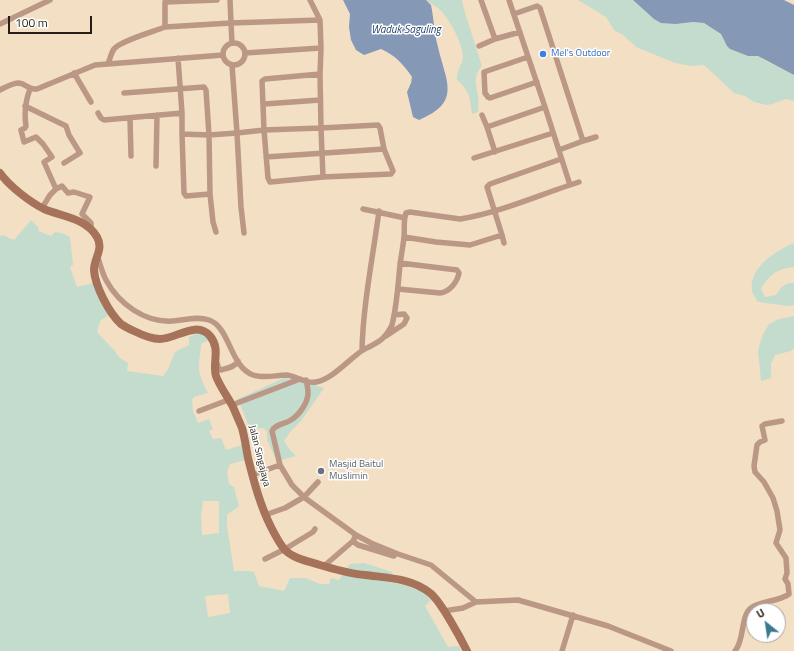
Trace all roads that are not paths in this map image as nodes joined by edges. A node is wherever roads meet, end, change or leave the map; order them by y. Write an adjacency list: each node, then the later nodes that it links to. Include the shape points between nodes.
1 (50, 0): 11 (street)
2 (217, 0): 7 (street)
3 (230, 0): 10 (street)
4 (310, 0): 9 (street)
5 (481, 0): 14 (street)
6 (509, 0): 8 (street)
7 (165, 1): 12 (street)
8 (514, 14): 13 (street); 49 (street, via 537,6 540,8)
9 (320, 20): 10 (street); 17 (street)
10 (231, 23): 12 (street); 15 (street)
11 (0, 24)
12 (165, 28): 22 (street, via 119,45)
13 (520, 32): 14 (street); 20 (street)
14 (495, 39): 16 (street)
15 (232, 43): 18 (street, via 242,46); 19 (street, via 224,49)
16 (479, 46)
17 (321, 48): 18 (street); 25 (street)
18 (245, 53): 23 (street, via 242,62)
19 (223, 55): 21 (street); 23 (street)
20 (528, 57): 26 (street); 26 (street, via 484,72 485,93 490,98)
21 (178, 58): 22 (street); 28 (street)
22 (108, 64): 24 (street, via 95,65)
23 (232, 65): 44 (street)
24 (74, 73): 27 (street, via 37,89); 32 (street)
25 (320, 74): 31 (street); 33 (street, via 264,79)
26 (537, 82): 35 (street)
27 (30, 89): 29 (street, via 18,83); 34 (street)
28 (180, 89): 30 (street); 37 (street); 47 (street, via 204,87 206,90)
29 (0, 90)
30 (124, 93)
31 (320, 100): 33 (street); 42 (street)
32 (91, 102)
33 (264, 104): 43 (street)
34 (25, 106): 58 (street, via 66,126 80,153); 64 (street, via 26,126 21,130 24,142 36,138 52,157 44,162)
35 (546, 107): 41 (street); 45 (street)
36 (98, 113): 40 (street, via 104,120)
37 (182, 113): 38 (street); 46 (street)
38 (157, 115): 40 (street); 59 (street)
39 (482, 115): 41 (street)
40 (130, 118): 54 (street)
41 (487, 127): 52 (street)
42 (320, 128): 43 (street); 50 (street, via 378,125); 53 (street)
43 (264, 130): 44 (street); 55 (street)
44 (237, 133): 47 (street); 73 (street)
45 (553, 133): 51 (street); 52 (street)
46 (182, 134): 47 (street); 65 (street, via 184,195)
47 (209, 135): 65 (street)
48 (596, 137): 49 (street)
49 (583, 141): 51 (street)
50 (384, 149): 53 (street); 61 (street, via 393,171 391,174)
51 (559, 150): 57 (street)
52 (495, 152): 56 (street)
53 (322, 154): 55 (street); 61 (street)
54 (131, 156)
55 (266, 157): 61 (street, via 268,178 271,182)
56 (474, 158)
57 (561, 158): 63 (street); 69 (street, via 488,185)
58 (64, 163)
59 (156, 166)
60 (0, 174): 66 (street, via 8,184)
61 (323, 177)
62 (579, 182): 63 (street)
63 (570, 185): 69 (street)
64 (56, 189): 66 (street); 71 (street, via 62,186 68,193 74,192 90,197 82,214 91,222)
65 (210, 194): 72 (street)
66 (42, 208): 71 (street, via 85,223)
67 (363, 209): 68 (street)
68 (379, 211): 70 (street); 82 (street)
69 (494, 211): 70 (street, via 460,219 410,212); 74 (street)
70 (405, 218): 75 (street)
71 (91, 229): 77 (street, Jalan Singajaya, via 99,242 100,250)
72 (216, 232)
73 (244, 233)
74 (502, 235): 75 (street, via 470,245); 76 (street)
75 (404, 238): 78 (street)
76 (504, 243)
77 (97, 254): 83 (street, Jalan Singajaya, via 94,270 96,281 107,304 122,325 158,339 190,330 203,331 215,343); 84 (street, via 107,282 124,302 139,314 148,318 172,321 198,318 209,320 221,330)
78 (400, 263): 79 (street); 79 (street, via 457,270 459,273 445,292)
79 (398, 289): 80 (street)
80 (394, 315): 81 (street, via 391,327); 81 (street, via 404,314 407,318 404,324)
81 (383, 338): 82 (street)
82 (362, 350): 85 (street, via 323,380 314,383)
83 (217, 361): 84 (street, via 221,370 233,366); 86 (street, Jalan Singajaya, via 217,379)
84 (238, 361): 85 (street, via 254,376 286,375)
85 (303, 380): 86 (street); 89 (street, via 308,394 299,414 273,428 272,431)
86 (230, 403): 87 (street); 90 (street, Jalan Singajaya, via 244,436)
87 (199, 411)
88 (782, 421): 107 (street, via 762,426 765,440 757,445 754,466 755,472 773,498 777,511 780,530 776,543 786,558 785,579 789,594 750,609 745,618 741,642)
89 (280, 465): 90 (street); 92 (street, via 292,485)
90 (252, 475): 93 (street, Jalan Singajaya)
91 (318, 482): 92 (street)
92 (304, 497): 93 (street, via 285,508); 95 (street)
93 (265, 515): 97 (street, Jalan Singajaya)
94 (315, 529): 97 (street)
95 (356, 535): 96 (street); 101 (street, via 398,554 431,565)
96 (353, 541): 98 (street, via 358,545); 100 (street)
97 (285, 549): 99 (street); 100 (street, Jalan Singajaya, via 294,556)
98 (394, 556)
99 (265, 559)
100 (324, 566): 102 (street, Jalan Singajaya, via 350,573 414,583 430,592)
101 (476, 602): 102 (street, via 464,608); 103 (street, via 518,600)
102 (444, 611): 104 (street, Jalan Singajaya)
103 (573, 615): 105 (street); 106 (street)
104 (467, 651)
105 (562, 651)
106 (671, 651)
107 (735, 651)

